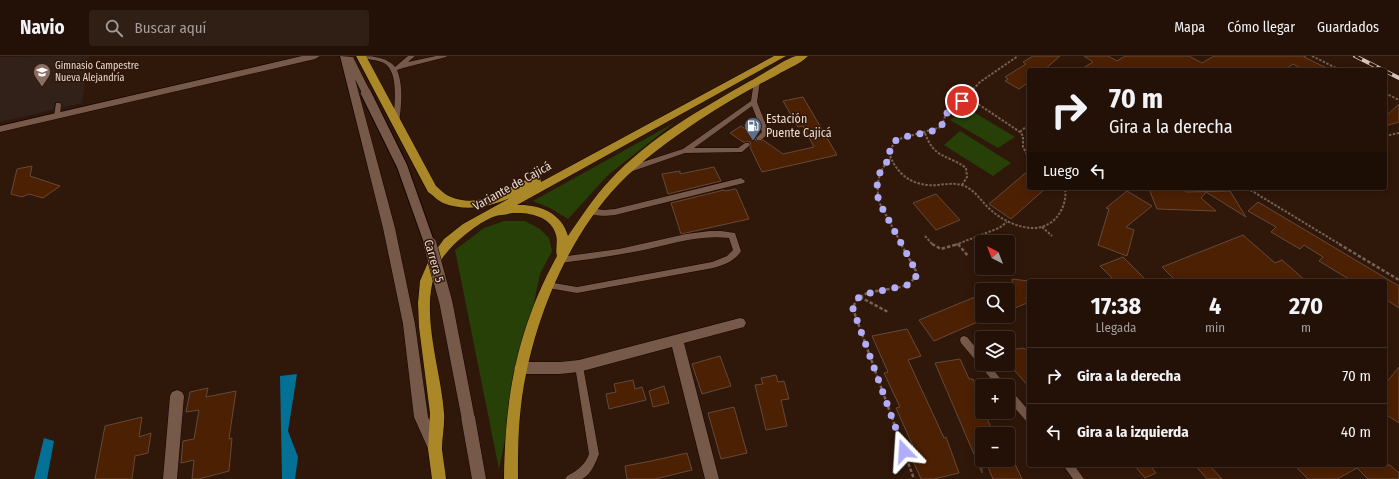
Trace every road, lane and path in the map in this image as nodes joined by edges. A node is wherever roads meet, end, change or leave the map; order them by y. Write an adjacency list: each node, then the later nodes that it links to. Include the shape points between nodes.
1 (314, 56): 21 (main road)
2 (345, 56): 64 (main road, via 389,228 409,324 421,417)
3 (349, 56): 68 (main road, Carrera 5, bridge, via 413,192 433,255 452,329)
4 (361, 56): 12 (lane); 22 (highway)
5 (393, 56): 12 (lane)
6 (412, 56): 13 (lane)
7 (444, 56): 13 (lane)
8 (781, 56): 33 (highway, Variante de Cajicá)
9 (803, 56): 15 (highway)
10 (1018, 56): 18 (path, via 980,82)
11 (1312, 56): 14 (path)
12 (387, 62): 13 (lane)
13 (398, 68): 22 (lane)
14 (1336, 68)
15 (757, 81): 19 (lane); 35 (highway, via 695,117)
16 (1387, 94): 17 (path)
17 (1399, 100)
18 (962, 101): 25 (path, via 978,104); 26 (path, via 950,106 941,127)
19 (754, 102): 29 (lane, via 766,133); 31 (lane)
20 (58, 105): 21 (lane)
21 (57, 116): 24 (main road)
22 (396, 124): 33 (highway, via 432,189 446,200 462,204 496,200 558,168)
23 (1027, 126): 25 (path)
24 (0, 129)
25 (1020, 132): 32 (path)
26 (925, 133): 34 (path, via 895,141 889,153); 37 (path, via 931,149 966,168 968,175)
27 (1399, 133): 28 (path)
28 (1387, 136)
29 (759, 138)
30 (747, 145): 31 (lane, via 740,150)
31 (685, 151): 35 (lane)
32 (1027, 154)
33 (595, 157): 41 (highway, Variante de Cajicá)
34 (890, 159): 37 (path, via 899,174 905,178 928,185); 51 (path, via 878,175 876,191 879,202 916,271 916,276 907,285)
35 (626, 170): 40 (highway)
36 (741, 181): 40 (lane, via 615,212)
37 (962, 185): 42 (path, via 973,191 987,207)
38 (1065, 190): 43 (path, via 1065,203 1056,218)
39 (1250, 190): 49 (path)
40 (590, 211): 48 (highway)
41 (488, 215): 48 (highway, via 509,209 530,209 548,215 561,227 565,243); 64 (highway, Variante de Cajicá, via 448,242 433,263 426,281 424,303 437,413)
42 (1007, 222): 43 (path, via 1028,228); 46 (path, via 999,228)
43 (1042, 228): 45 (path)
44 (925, 236): 46 (path, via 939,249)
45 (1052, 236)
46 (958, 244): 47 (path)
47 (968, 256)
48 (560, 260): 50 (highway); 50 (lane, via 610,254 721,233 732,235 737,252 730,258 712,265 576,290)
49 (1399, 280)
50 (548, 285): 58 (highway)
51 (860, 296): 52 (path); 72 (path, via 854,302 853,309)
52 (888, 312)
53 (740, 323): 54 (main road)
54 (677, 340): 57 (main road); 71 (main road)
55 (964, 340): 56 (lane)
56 (975, 353)
57 (580, 366): 58 (main road); 70 (lane, via 594,454 593,460)
58 (521, 368): 69 (highway, via 514,406)
59 (990, 371): 60 (lane)
60 (996, 379)
61 (178, 396): 66 (main road)
62 (1015, 401): 63 (lane)
63 (1027, 416)
64 (435, 449): 67 (highway, Variante de Cajicá)
65 (1070, 467): 73 (lane)
66 (170, 479)
67 (439, 479)
68 (479, 479)
69 (511, 479)
70 (575, 479)
71 (712, 479)
72 (914, 479)
73 (1080, 479)

